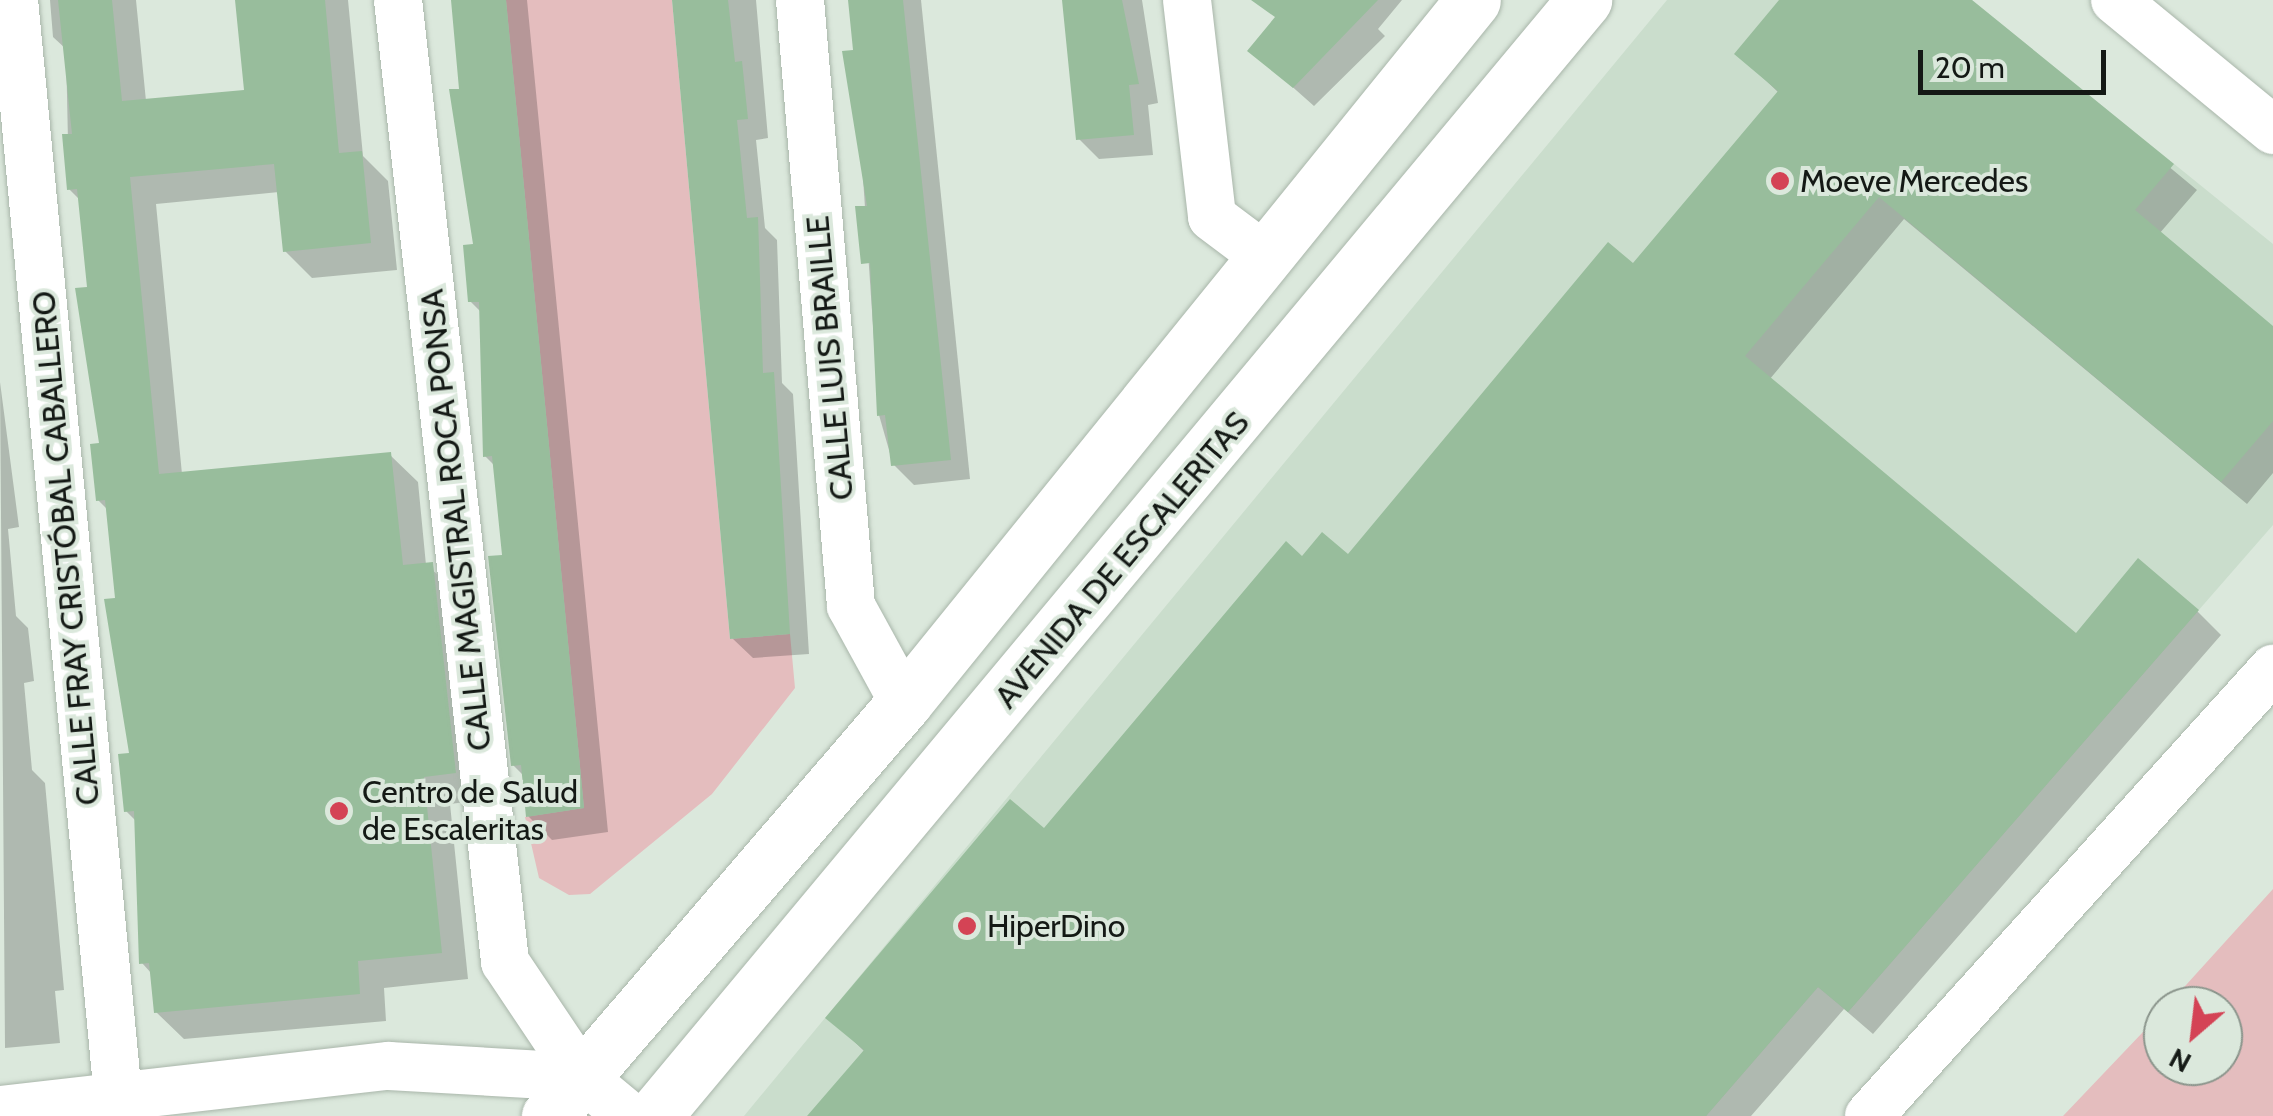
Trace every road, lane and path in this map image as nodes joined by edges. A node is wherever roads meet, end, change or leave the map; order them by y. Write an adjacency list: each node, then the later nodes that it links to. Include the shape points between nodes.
1 (14, 0): 12 (street, CALLE FRAY CRISTÓBAL CABALLERO)
2 (398, 0): 13 (street, CALLE MAGISTRAL ROCA PONSA, via 505,962)
3 (800, 0): 11 (street, CALLE LUIS BRAILLE, via 851,606)
4 (1187, 0): 9 (street, via 1212,217)
5 (1473, 0): 9 (street)
6 (1584, 0): 16 (street, AVENIDA DE ESCALERITAS)
7 (2115, 0): 8 (street)
8 (2273, 130)
9 (1264, 256): 11 (street)
10 (2273, 669): 17 (street)
11 (904, 703): 13 (street)
12 (118, 1096): 13 (street, via 389,1066); 14 (street)
13 (565, 1096): 15 (street, CALLE MAGISTRAL ROCA PONSA)
14 (0, 1110)
15 (629, 1116)
16 (654, 1116)
17 (1869, 1116)

